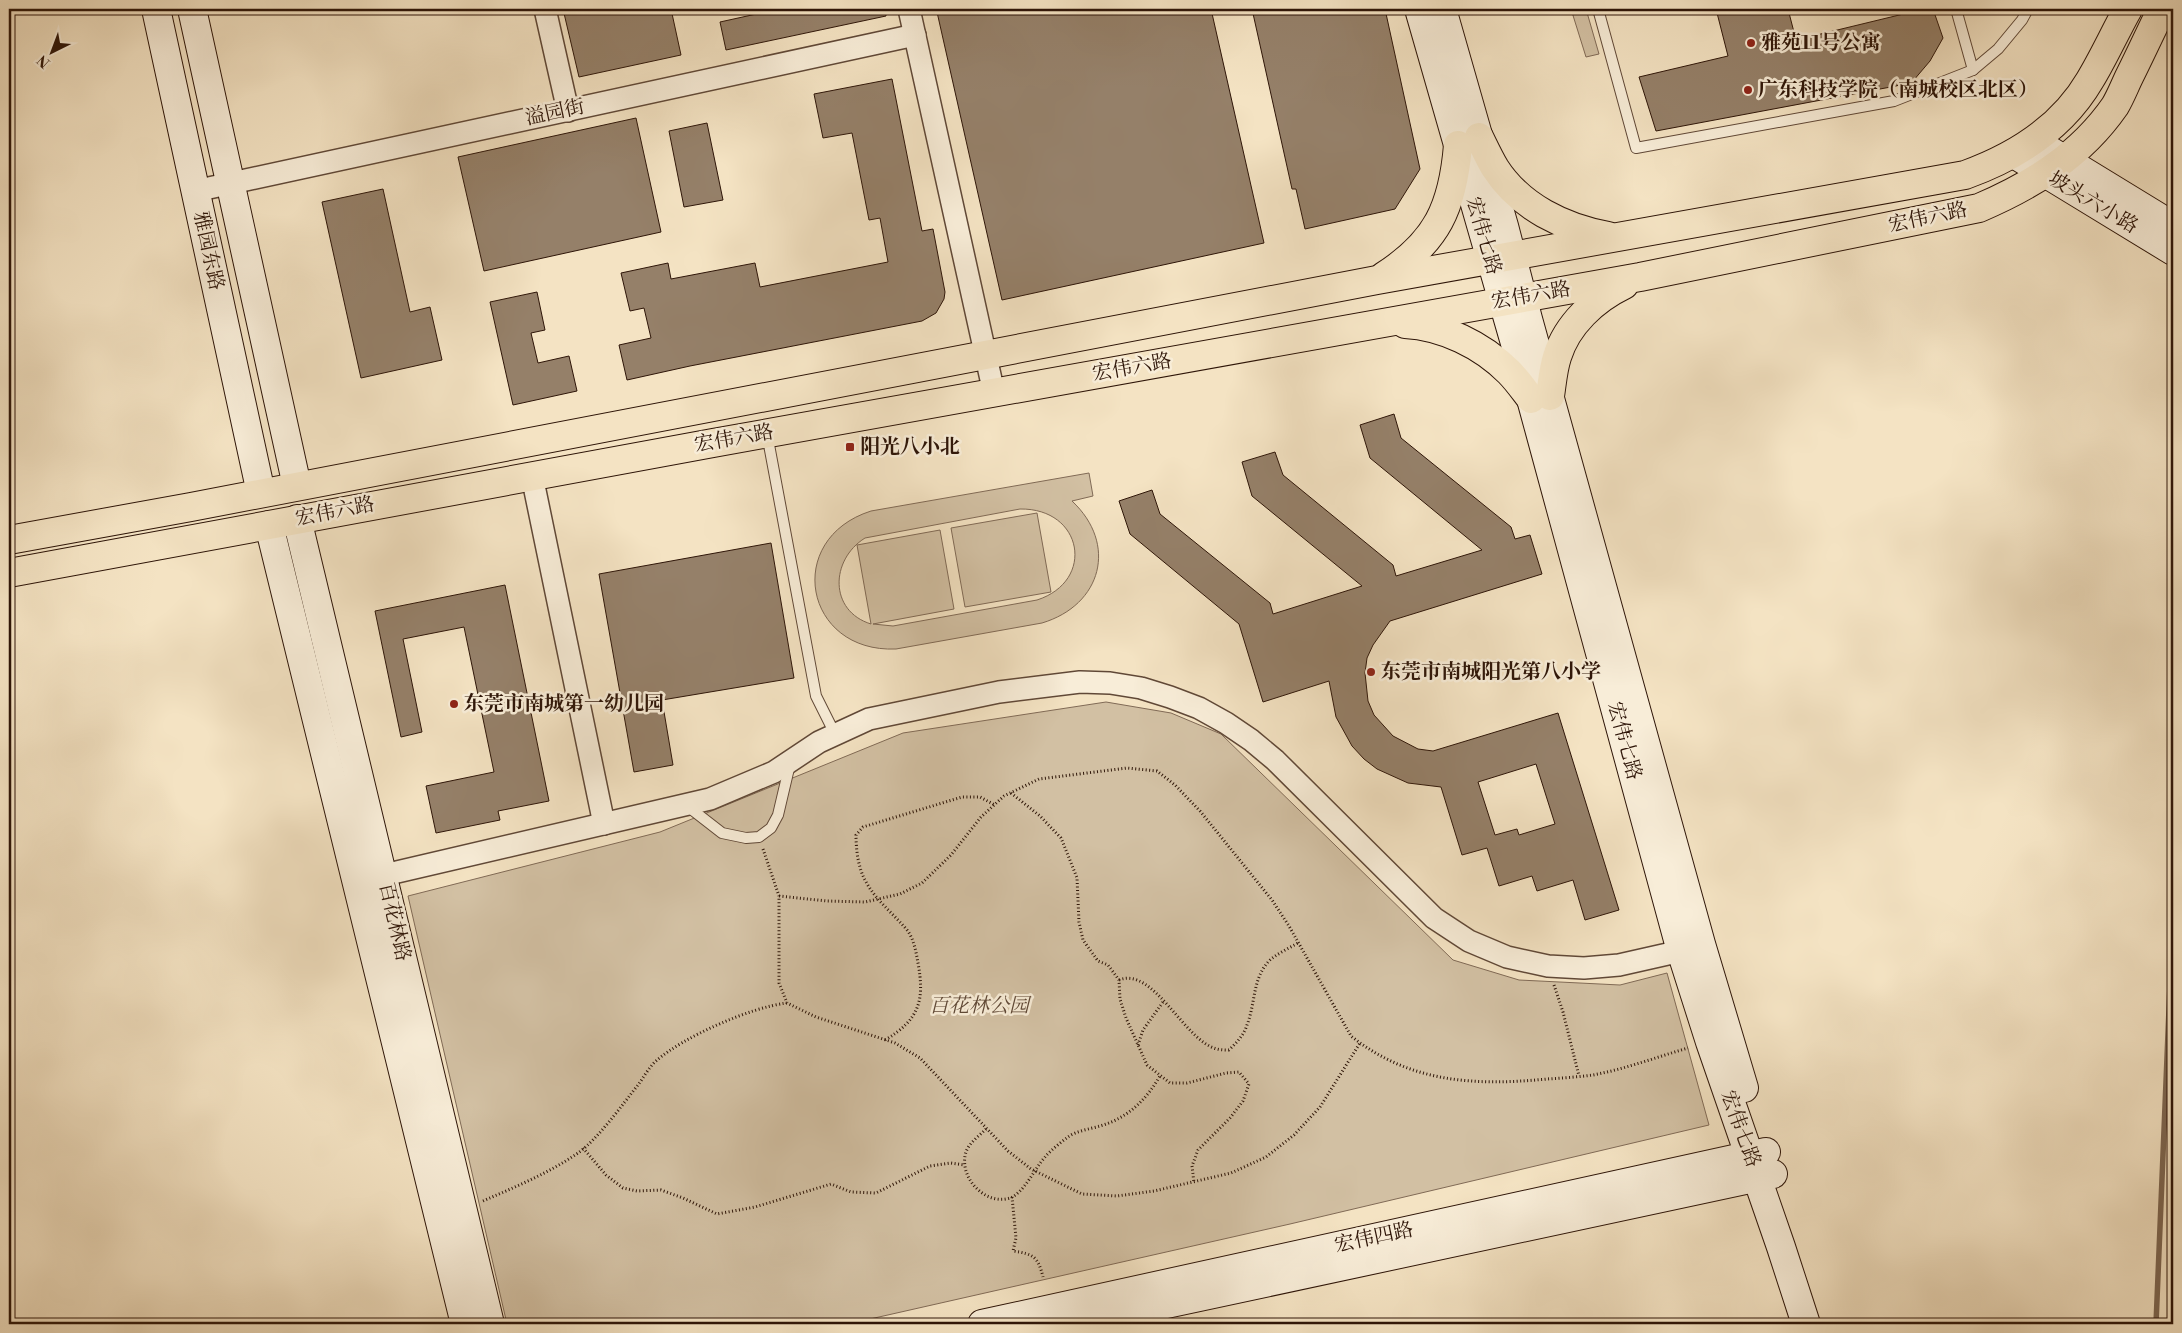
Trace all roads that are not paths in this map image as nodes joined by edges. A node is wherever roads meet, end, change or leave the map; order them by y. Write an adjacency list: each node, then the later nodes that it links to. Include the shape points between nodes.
1 (156, 9): 19 (street, 雅园东路)
2 (192, 9): 18 (street, 雅园东路)
3 (545, 9): 14 (street)
4 (909, 9): 12 (street)
5 (1419, 9): 15 (street, 宏伟七路)
6 (1442, 9): 15 (street, 宏伟七路)
7 (1598, 9): 13 (lane, via 1636,148 1894,101)
8 (1956, 9): 13 (lane)
9 (2028, 9): 13 (lane, via 1998,49)
10 (2128, 9): 16 (main road, 宏伟六路, via 2089,81 2055,123)
11 (2162, 9): 17 (main road, 宏伟六路, via 2116,104)
12 (915, 35): 14 (street, 溢园街); 28 (street)
13 (1973, 70)
14 (568, 110): 18 (street, 溢园街)
15 (1468, 141): 21 (main road, via 1520,196 1550,218 1584,232); 23 (street, 宏伟七路); 25 (main road, via 1445,210 1428,238 1405,262)
16 (2024, 147): 17 (street, 坡头六小路); 21 (main road, 宏伟六路, via 1990,166 1965,175)
17 (2055, 167): 20 (street, 坡头六小路); 22 (street, 坡头六小路); 24 (main road, 宏伟六路, via 2013,193 1979,208)
18 (230, 184): 19 (street, 溢园街); 33 (street, 雅园东路)
19 (195, 191): 34 (street, 雅园东路)
20 (2173, 226)
21 (1619, 238): 23 (main road, 宏伟六路)
22 (2173, 251)
23 (1501, 259): 25 (main road, 宏伟六路); 26 (street, 宏伟七路)
24 (1640, 277): 26 (main road, 宏伟六路); 30 (main road, via 1604,294 1576,321)
25 (1377, 280): 28 (main road, 宏伟六路)
26 (1512, 299): 27 (main road, 宏伟六路); 30 (street, 宏伟七路)
27 (1384, 323): 29 (main road, 宏伟六路); 30 (main road, via 1426,327 1452,334 1482,350)
28 (986, 355): 29 (street); 33 (main road, 宏伟六路)
29 (994, 393): 31 (main road, 宏伟六路)
30 (1540, 397): 45 (street, 宏伟七路); 46 (street, 宏伟七路, via 1745,1092)
31 (767, 433): 32 (main road, 宏伟六路); 39 (lane, via 816,696)
32 (532, 476): 35 (main road, 宏伟六路); 42 (street)
33 (297, 486): 34 (main road, 宏伟六路)
34 (261, 493): 37 (main road, 宏伟六路)
35 (297, 519): 36 (main road, 宏伟六路); 43 (street, 百花林路)
36 (269, 525): 38 (main road, 宏伟六路); 44 (street, 百花林路)
37 (9, 540)
38 (9, 573)
39 (835, 734): 40 (street); 45 (street, via 869,719 999,692 1080,682 1126,686 1170,697 1213,715 1251,740 1434,918 1469,941 1507,957 1548,966 1584,968 1619,965)
40 (791, 760): 41 (street, via 774,772); 41 (lane, via 778,815 771,828 759,837 722,833)
41 (685, 805): 42 (street)
42 (604, 824): 43 (street)
43 (382, 875): 44 (street); 48 (street, 百花林路)
44 (356, 882): 47 (street, 百花林路)
45 (1681, 950): 46 (street, 宏伟七路, via 1710,1042)
46 (1762, 1165): 49 (street, 宏伟四路); 50 (street, 宏伟四路); 51 (street, 宏伟七路); 52 (street, 宏伟七路)
47 (465, 1324)
48 (490, 1324)
49 (982, 1324)
50 (1073, 1324)
51 (1806, 1324)
52 (1824, 1324)

